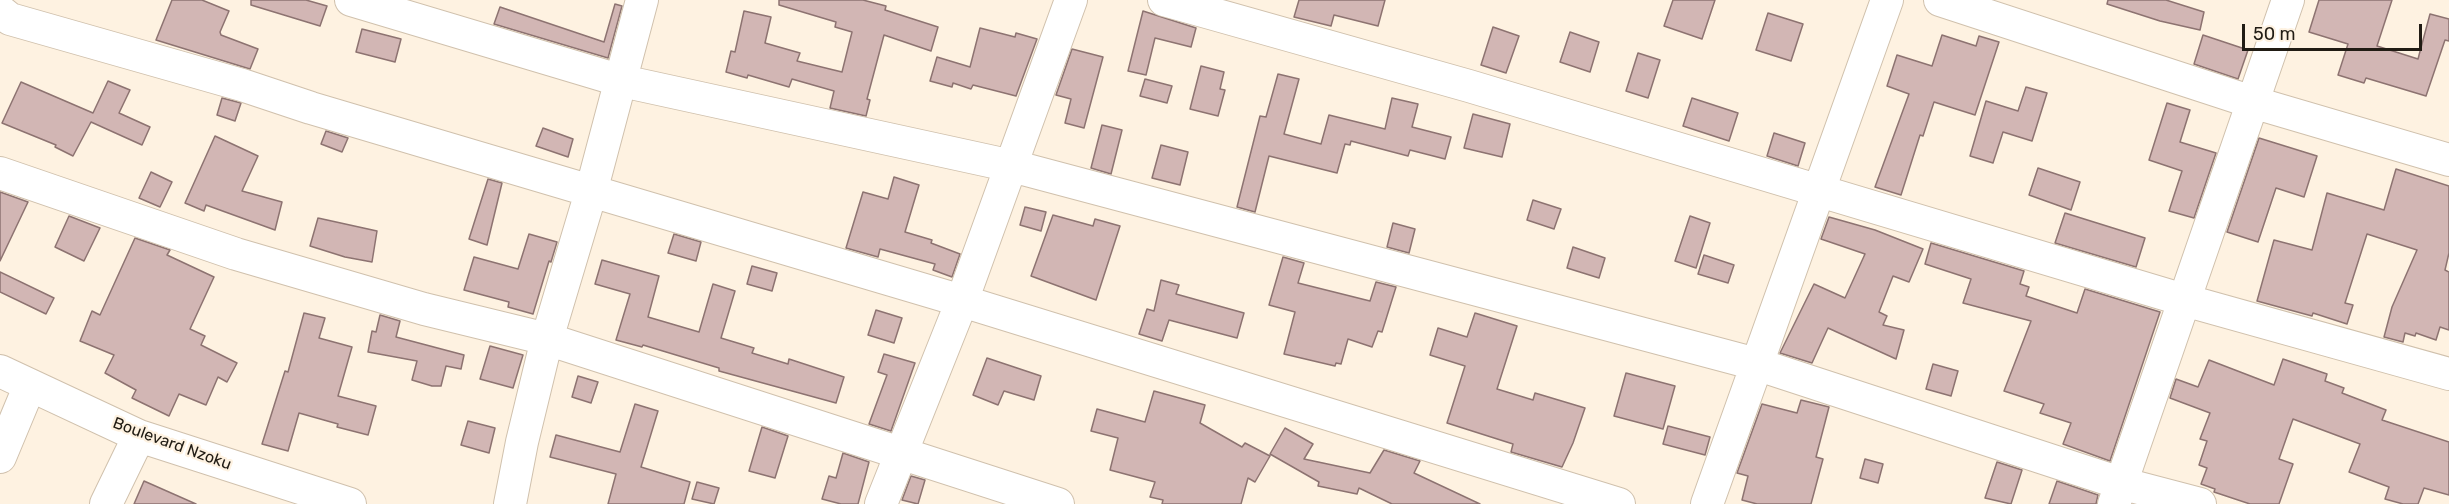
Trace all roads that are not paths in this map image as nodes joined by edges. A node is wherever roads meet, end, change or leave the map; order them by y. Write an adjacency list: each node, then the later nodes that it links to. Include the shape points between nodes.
1 (351, 0): 9 (street)
2 (642, 0): 9 (street)
3 (1071, 0): 12 (street)
4 (1164, 0): 14 (street)
5 (1887, 0): 14 (street)
6 (1940, 0): 10 (street)
7 (2288, 0): 10 (street)
8 (8, 16): 15 (street)
9 (622, 81): 12 (street); 15 (street)
10 (2252, 102): 11 (street); 16 (street)
11 (2449, 160)
12 (1012, 166): 17 (street); 19 (street)
13 (0, 173): 18 (street, via 236,254 424,309)
14 (1818, 191): 16 (street); 19 (street)
15 (591, 192): 17 (street); 18 (street)
16 (2184, 300): 21 (street); 26 (street)
17 (962, 301): 24 (street); 32 (street)
18 (547, 339): 24 (street); 29 (street)
19 (1755, 364): 26 (street); 33 (street)
20 (0, 371): 22 (street, Boulevard Nzoku)
21 (2449, 374)
22 (30, 385): 23 (street, Boulevard Nzoku); 25 (street)
23 (139, 436): 27 (street); 28 (street, Boulevard Nzoku)
24 (902, 453): 30 (street); 31 (street)
25 (0, 457)
26 (2117, 494): 34 (street)
27 (106, 504)
28 (350, 504)
29 (510, 504)
30 (881, 504)
31 (1058, 504)
32 (1619, 504)
33 (1707, 504)
34 (2200, 504)

